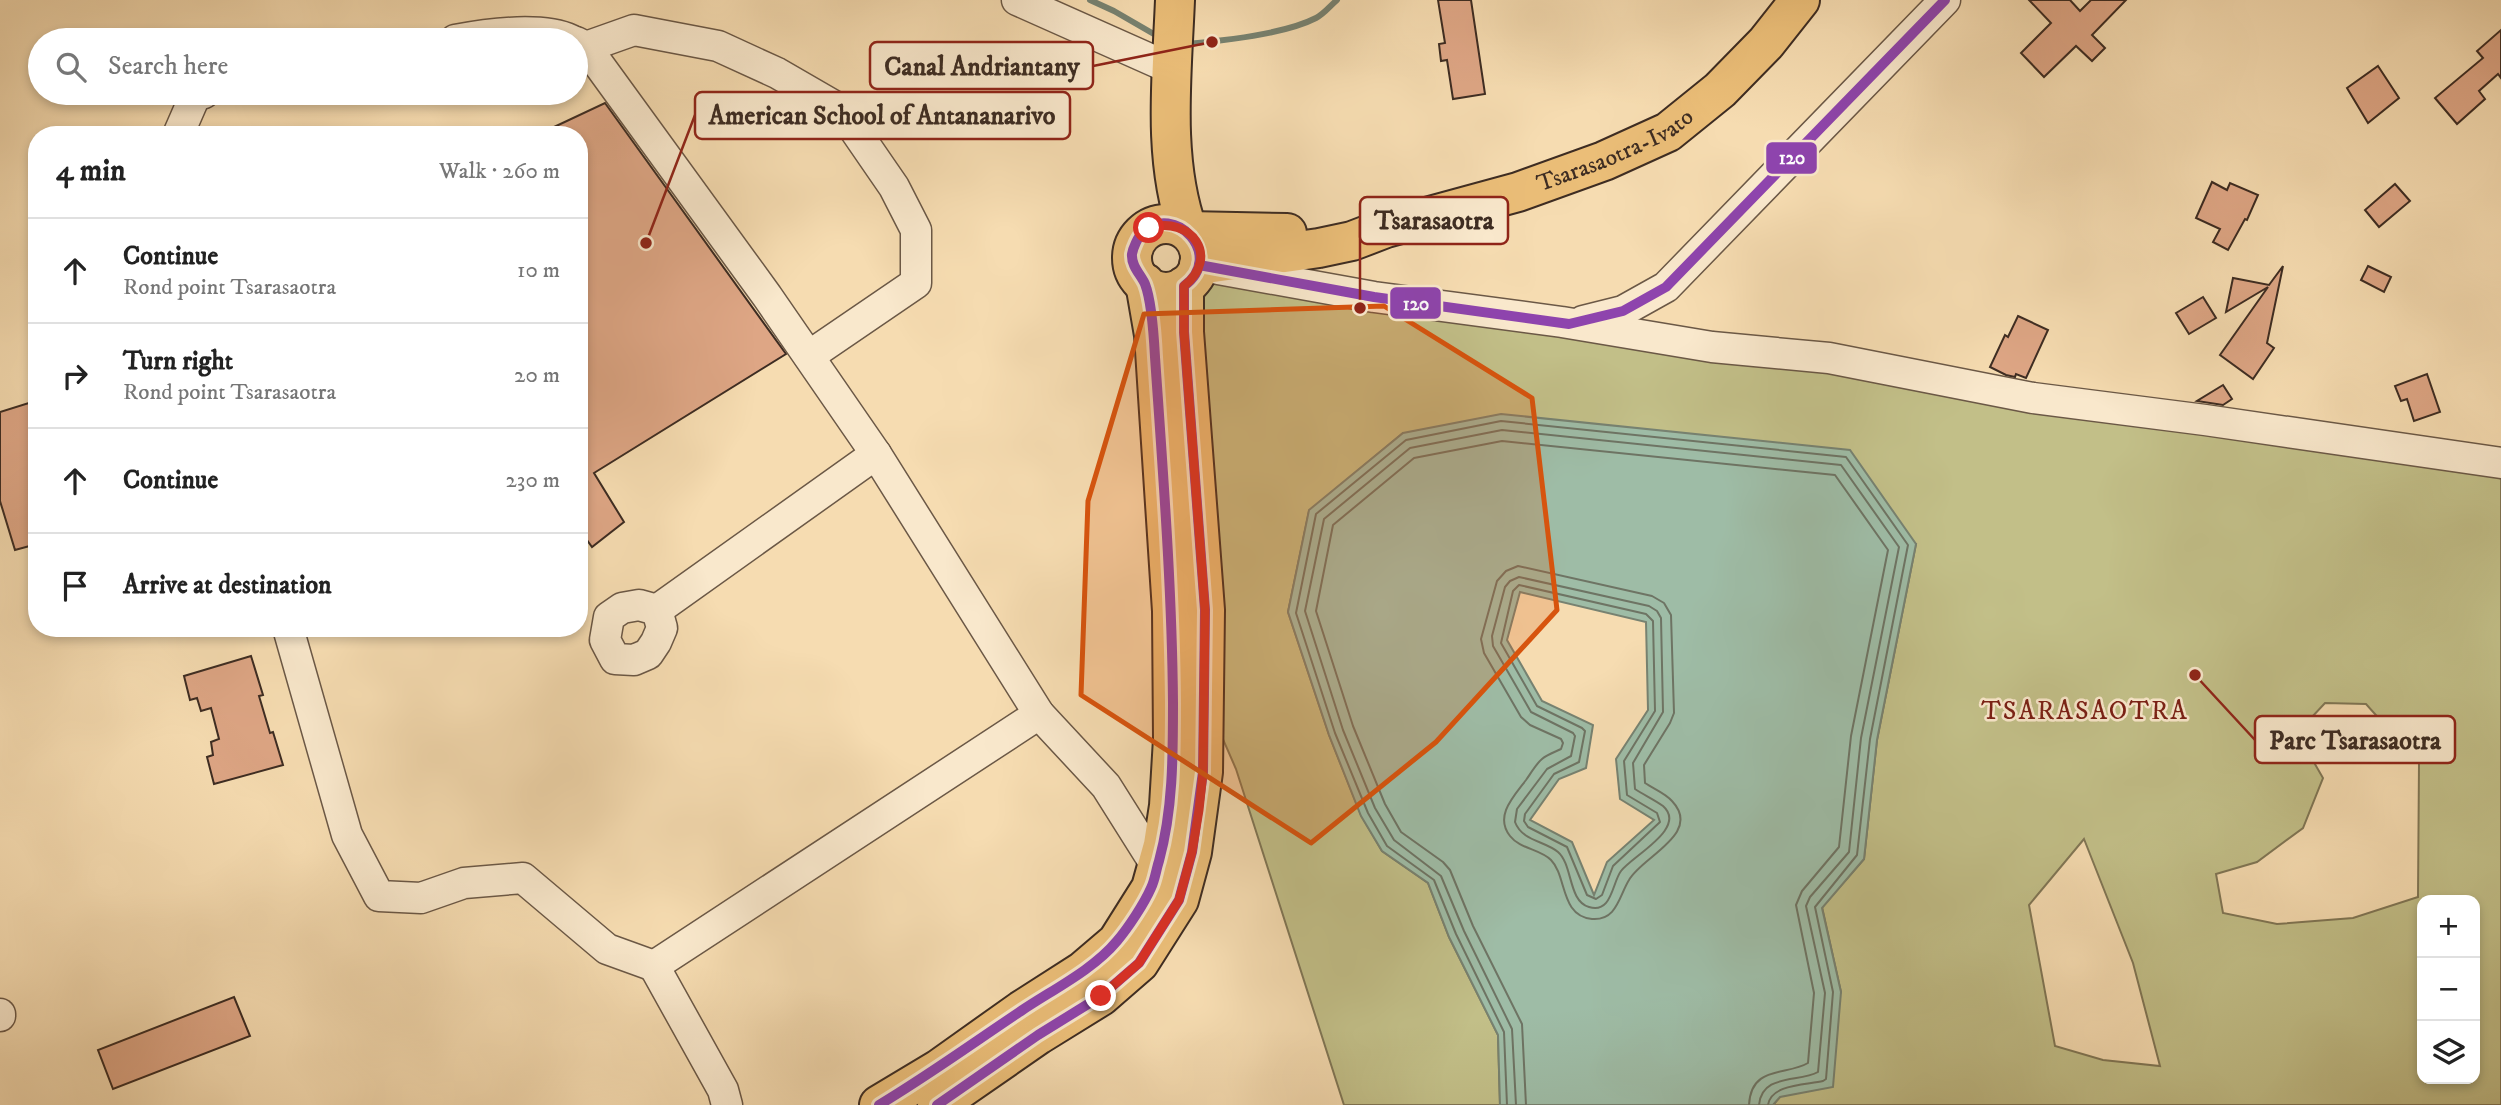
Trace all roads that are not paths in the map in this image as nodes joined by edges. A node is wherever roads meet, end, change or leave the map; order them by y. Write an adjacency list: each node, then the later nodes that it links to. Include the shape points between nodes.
1 (1017, 0): 7 (street)
2 (1175, 0): 7 (main road)
3 (1800, 0): 12 (main road, Tsarasaotra-Ivato, via 1720,90 1668,132 1518,192)
4 (1945, 0): 17 (street, via 1666,287 1623,311)
5 (588, 41): 18 (street, via 634,30 718,46 841,110 894,187 916,230 916,283)
6 (588, 57): 18 (street)
7 (1172, 69): 10 (main road)
8 (191, 105): 9 (street)
9 (182, 126)
10 (1172, 169): 11 (main road); 14 (main road)
11 (1149, 228): 14 (main road, via 1169,224); 15 (main road, via 1132,254)
12 (1387, 228): 13 (main road); 14 (main road, via 1278,234)
13 (1327, 247): 14 (main road); 16 (street)
14 (1191, 261): 15 (main road, via 1174,291 1154,290); 16 (street); 28 (main road, via 1184,332 1205,610 1203,772 1192,852 1179,900 1139,963 1101,996)
15 (1144, 283): 24 (main road, via 1154,335 1172,611 1173,770)
16 (1323, 288): 17 (street)
17 (1569, 324): 20 (street, via 1712,347 1829,358 2033,398)
18 (809, 356): 19 (street)
19 (876, 454): 21 (street); 23 (street)
20 (2501, 463)
21 (657, 610)
22 (291, 637): 25 (street, via 347,835 379,895 421,898 464,883 523,878 607,949)
23 (1039, 714): 24 (street, via 1106,786); 25 (street)
24 (1157, 867): 27 (main road, via 1151,888 1116,942 1091,964)
25 (654, 966): 26 (street)
26 (727, 1105)
27 (879, 1105)
28 (937, 1105)

